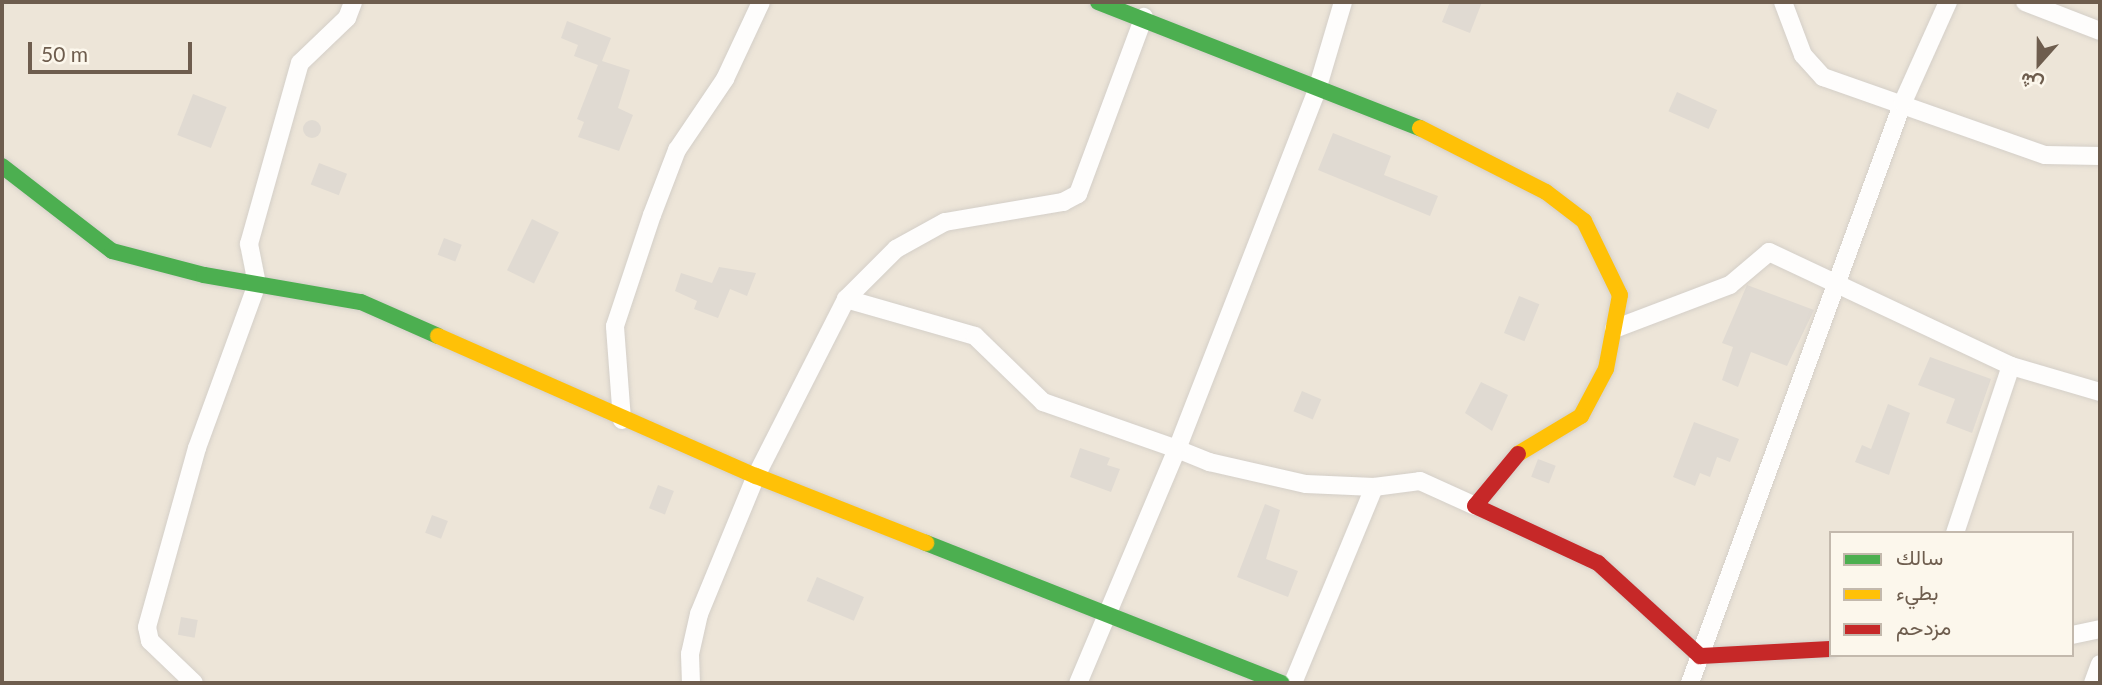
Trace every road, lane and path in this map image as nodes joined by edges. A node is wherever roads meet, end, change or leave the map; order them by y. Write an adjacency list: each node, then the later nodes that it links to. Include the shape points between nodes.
1 (353, 2): 15 (street, via 347,18 300,63 249,244)
2 (761, 2): 20 (street, via 725,79 677,150 615,326)
3 (1098, 2): 8 (street)
4 (1343, 2): 10 (street)
5 (1783, 2): 11 (street, via 1803,55 1823,77)
6 (1948, 2): 11 (street)
7 (2025, 2): 9 (street)
8 (1144, 17): 10 (street); 16 (street, via 1078,194 1063,202 945,222 896,249)
9 (2100, 31)
10 (1317, 90): 17 (street, via 1447,138 1546,192 1584,221 1620,295); 21 (street)
11 (1903, 102): 12 (street, via 2045,155); 14 (street)
12 (2099, 153)
13 (2, 166): 15 (street, via 112,251)
14 (1838, 282): 17 (street, via 1769,252 1730,285); 18 (street); 30 (street)
15 (257, 284): 20 (street, via 361,302); 32 (street, via 197,448 147,627 150,641)
16 (846, 299): 21 (street, via 975,335 1043,401); 22 (street)
17 (1614, 329): 24 (street, via 1606,369 1581,416 1509,459)
18 (2011, 366): 19 (street); 25 (street)
19 (2100, 391)
20 (622, 420): 22 (street)
21 (1177, 449): 23 (street, via 1209,462 1306,484); 26 (street)
22 (756, 476): 26 (street); 33 (street, via 699,614 690,654)
23 (1374, 487): 24 (street, via 1420,481); 36 (street)
24 (1475, 506): 30 (street, via 1598,563)
25 (1956, 531)
26 (1103, 614): 34 (street); 35 (street)
27 (2100, 629): 28 (street)
28 (2074, 635)
29 (1829, 649): 30 (street)
30 (1700, 656): 37 (street)
31 (2100, 664): 38 (street)
32 (194, 683)
33 (691, 683)
34 (1078, 683)
35 (1281, 683)
36 (1293, 683)
37 (1690, 683)
38 (2093, 683)

